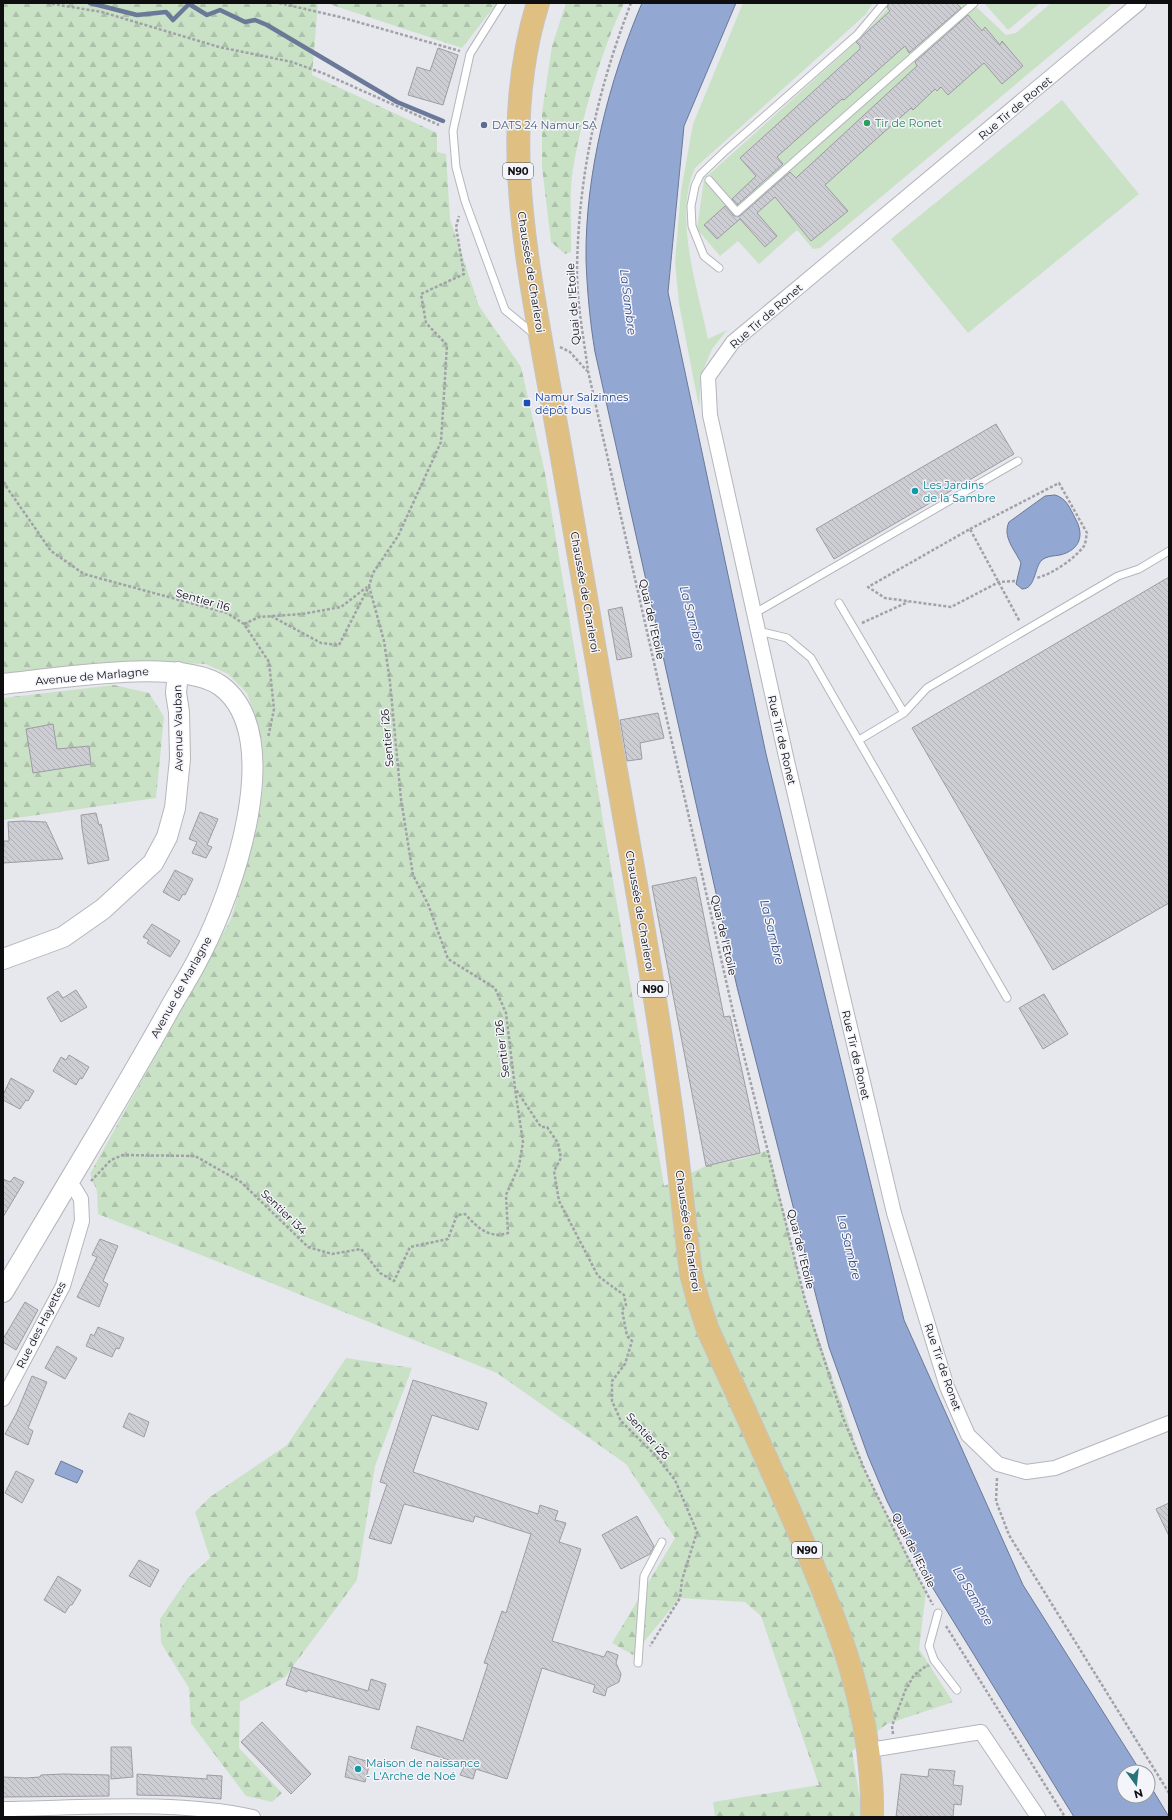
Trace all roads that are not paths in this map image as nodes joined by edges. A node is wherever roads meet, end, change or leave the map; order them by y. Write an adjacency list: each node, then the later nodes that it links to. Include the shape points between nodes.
1 (502, 3): 8 (lane, via 470,54 452,131 456,167 465,201 506,310)
2 (538, 3): 8 (main road, Chaussée de Charleroi / N90, via 524,58 517,160 527,254)
3 (884, 3): 7 (lane, via 857,35 700,175 691,206 692,226 704,256)
4 (974, 3): 6 (lane, via 736,212)
5 (1139, 3): 12 (street, Rue Tir de Ronet, via 733,342 708,377 710,415)
6 (709, 180)
7 (719, 268)
8 (541, 339): 28 (main road, Chaussée de Charleroi / N90, via 672,1108 691,1274 708,1330 834,1614 854,1677)
9 (1018, 462): 12 (lane)
10 (1169, 551): 16 (lane, via 1139,569 1118,576 927,688)
11 (839, 604): 16 (lane)
12 (755, 613): 13 (street, Rue Tir de Ronet)
13 (757, 630): 17 (lane, via 787,638 811,658); 23 (street, Rue Tir de Ronet, via 894,1213 947,1387 968,1435 998,1464 1026,1472 1055,1468)
14 (178, 672): 15 (main road, Avenue de Marlagne, via 135,671); 18 (main road, Avenue Vauban, via 176,693 180,759 175,808 167,836 153,863 103,909 63,937); 20 (main road, Avenue de Marlagne, via 221,686 234,700 245,721 252,742 253,771 243,839 230,882 202,953)
15 (3, 684)
16 (904, 713): 17 (lane)
17 (859, 740): 19 (lane)
18 (3, 959)
19 (1007, 998)
20 (72, 1188): 21 (main road, Avenue de Marlagne); 22 (street, Rue des Hayettes, via 80,1199 82,1222 63,1286)
21 (3, 1292)
22 (3, 1399)
23 (1169, 1423)
24 (662, 1542): 26 (lane, via 644,1576)
25 (938, 1613): 27 (lane, via 929,1646 934,1660)
26 (638, 1663)
27 (957, 1690)
28 (870, 1750): 31 (main road, Chaussée de Charleroi / N90); 32 (street, via 981,1732)
29 (3, 1809): 30 (street, via 160,1808 231,1812)
30 (253, 1817)
31 (872, 1817)
32 (1038, 1817)

